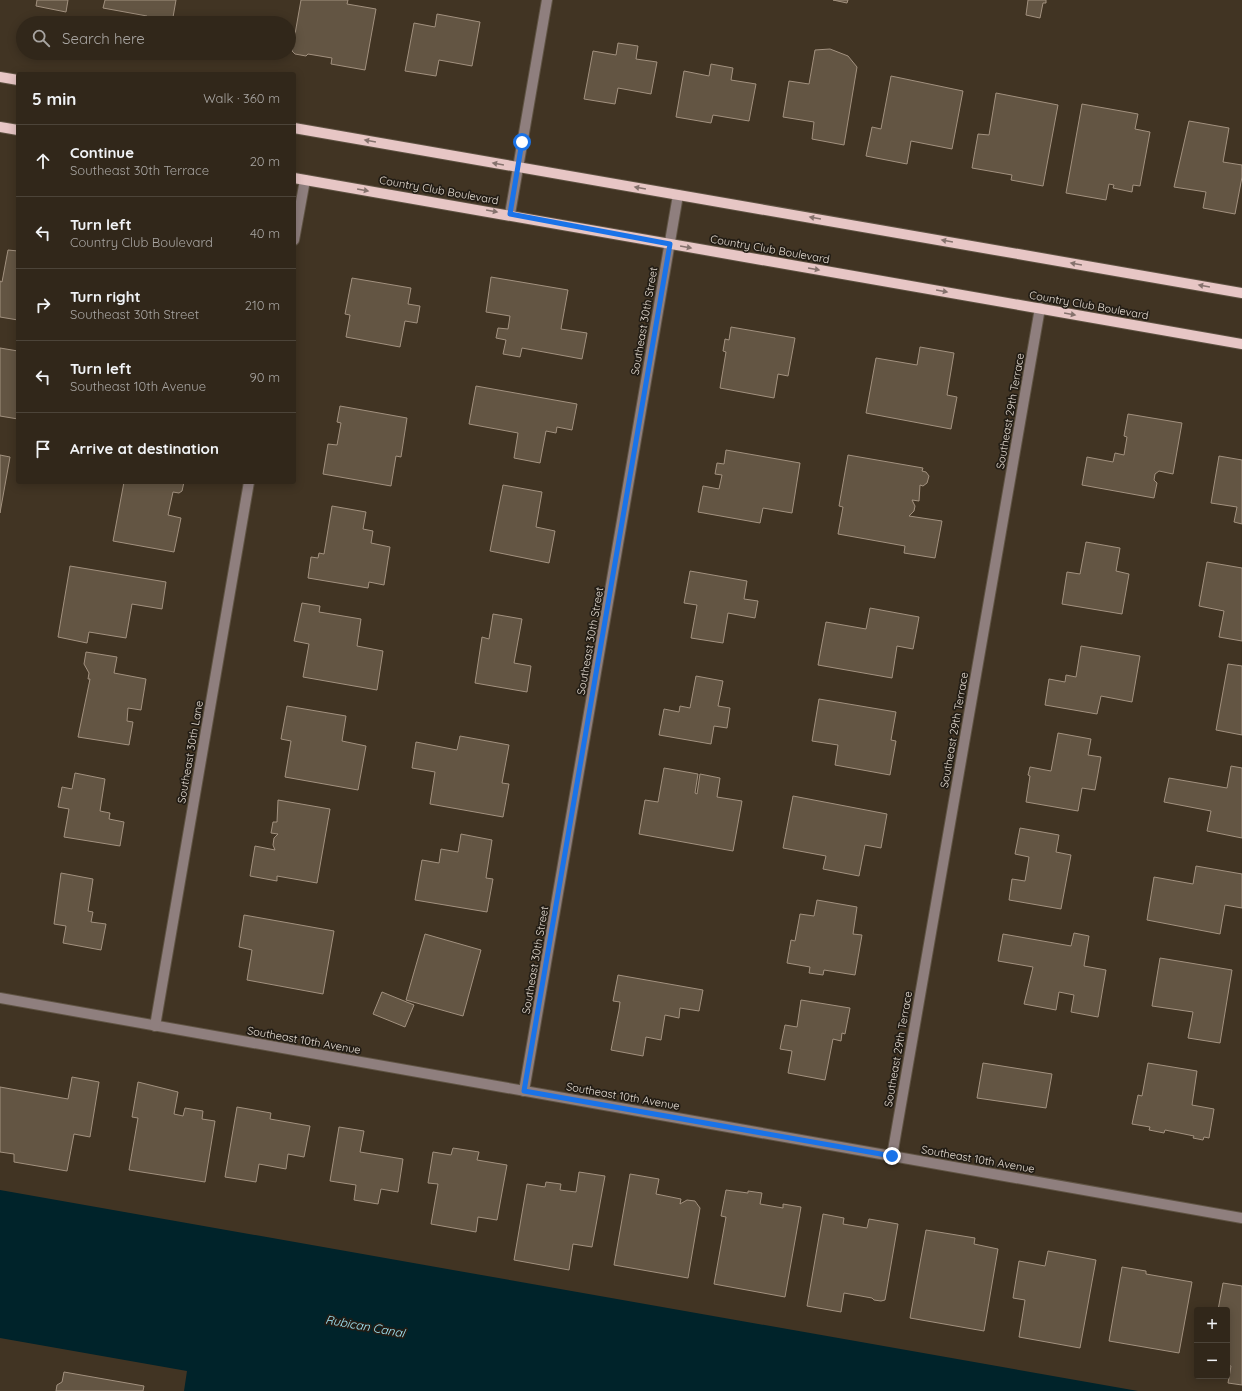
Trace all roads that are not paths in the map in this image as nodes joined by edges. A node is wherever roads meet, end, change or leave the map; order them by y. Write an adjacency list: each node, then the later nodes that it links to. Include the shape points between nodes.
1 (547, 0): 7 (street)
2 (0, 77): 3 (main road)
3 (16, 80)
4 (0, 127): 6 (main road)
5 (296, 128): 7 (main road, one-way to 5)
6 (16, 130)
7 (518, 167): 10 (main road, one-way to 7); 11 (street)
8 (296, 178): 9 (main road, Country Club Boulevard)
9 (305, 180): 11 (main road, Country Club Boulevard, one-way to 11); 12 (street)
10 (678, 195): 13 (street, Southeast 30th Street); 14 (main road, one-way to 10)
11 (510, 214): 13 (main road, Country Club Boulevard)
12 (296, 229)
13 (670, 244): 15 (main road, Country Club Boulevard, one-way to 15); 20 (street, Southeast 30th Street)
14 (1242, 293)
15 (1040, 308): 16 (main road, Country Club Boulevard, one-way to 16); 21 (street, Southeast 29th Terrace)
16 (1242, 344)
17 (249, 484): 19 (street, Southeast 30th Lane)
18 (0, 998): 19 (street, Southeast 10th Avenue)
19 (155, 1026): 20 (street, Southeast 10th Avenue)
20 (524, 1091): 21 (street, Southeast 10th Avenue)
21 (892, 1156): 22 (street, Southeast 10th Avenue)
22 (1242, 1218)

